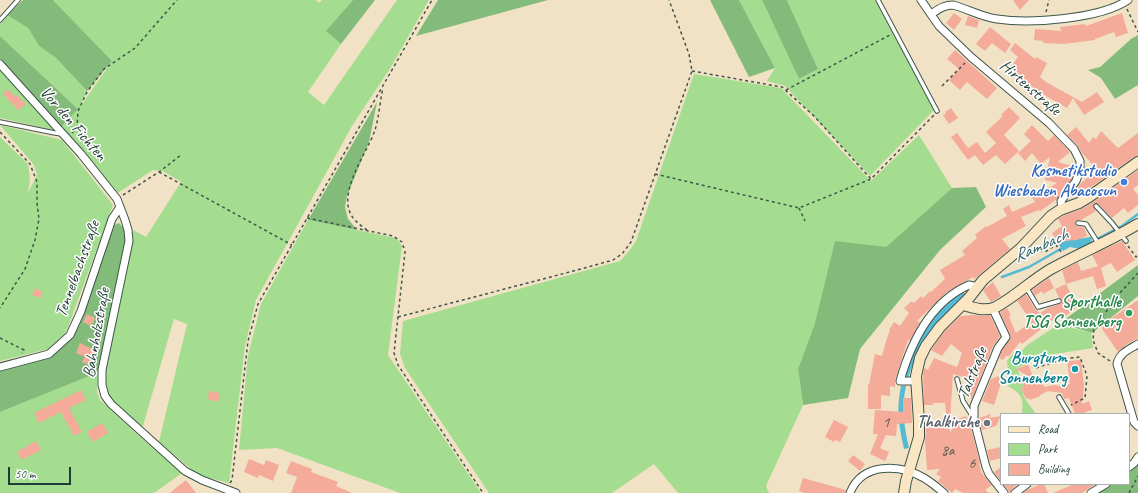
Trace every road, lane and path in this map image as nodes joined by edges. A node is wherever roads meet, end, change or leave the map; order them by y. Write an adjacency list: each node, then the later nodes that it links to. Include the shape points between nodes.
1 (18, 0): 10 (lane)
2 (177, 0): 23 (path, via 135,48 104,69 87,92 78,111 77,127)
3 (432, 0): 18 (path)
4 (669, 0): 16 (path, via 689,54)
5 (878, 0): 12 (lane)
6 (921, 0): 9 (street, Hirtenstraße)
7 (1049, 0): 11 (path)
8 (1126, 1): 11 (street, via 1116,7 1092,14); 13 (path)
9 (931, 14): 11 (street, via 942,7 953,5 996,19); 14 (street, Hirtenstraße, via 939,26)
10 (0, 20)
11 (1045, 20)
12 (895, 32): 19 (path); 20 (lane)
13 (1138, 32)
14 (971, 57): 17 (path); 33 (street, Hirtenstraße, via 1049,123 1077,154 1080,170 1076,181 1061,201)
15 (0, 64): 23 (street, Vor den Fichten)
16 (692, 71): 19 (path, via 782,87); 27 (path)
17 (942, 86)
18 (383, 87): 34 (path); 38 (path, via 375,130 350,185 347,198 354,220)
19 (786, 90): 28 (path, via 815,117)
20 (937, 111): 28 (path, via 932,119)
21 (0, 122): 23 (lane)
22 (0, 132): 50 (path, via 30,164 37,182 39,219 25,269)
23 (65, 136): 29 (street, Vor den Fichten)
24 (181, 155): 26 (path)
25 (1138, 162): 33 (main road, via 1089,197)
26 (160, 172): 29 (path); 42 (path)
27 (655, 174): 32 (path); 52 (path, via 631,242 622,254 612,260)
28 (871, 178): 32 (path)
29 (117, 199): 31 (street, Vor den Fichten)
30 (1096, 206): 39 (lane)
31 (120, 207): 55 (street, Tennelbachstraße, via 112,219 81,311 70,335 49,354); 72 (street, Bahnholzstraße, via 127,225 129,241 102,370 105,396 185,471)
32 (799, 208): 35 (path)
33 (1062, 209): 40 (main road, via 1047,220)
34 (307, 218): 38 (path); 42 (path)
35 (805, 222)
36 (1078, 223): 41 (lane, via 1086,224)
37 (1138, 224): 39 (main road)
38 (368, 231): 52 (path, via 393,236 402,242 405,252)
39 (1122, 235): 41 (main road); 44 (path, via 1136,257)
40 (1026, 244): 43 (path, via 1029,248 1045,252 1056,244); 47 (main road)
41 (1099, 245): 46 (main road, via 1053,268)
42 (292, 246): 72 (path, via 258,304 248,341 232,480)
43 (1062, 252)
44 (1138, 255)
45 (1138, 273): 56 (path, via 1094,328 1093,340 1098,353)
46 (1026, 286): 48 (lane, via 1038,308); 51 (main road)
47 (978, 287): 49 (main road); 60 (street, via 969,285 954,294 922,327 910,350 900,381)
48 (1059, 300)
49 (963, 304): 51 (main road, via 979,310); 60 (main road, via 940,327 926,346 918,364)
50 (0, 308)
51 (993, 308): 64 (street, Talstraße, via 1006,337 998,348 974,406)
52 (398, 317): 74 (path, via 394,353 398,365)
53 (0, 338): 55 (path, via 24,350)
54 (1138, 344): 56 (street, via 1122,354)
55 (18, 362): 57 (street, Tennelbachstraße)
56 (1117, 364): 65 (street)
57 (0, 367)
58 (1036, 368): 62 (path, via 1063,359 1080,357 1087,376 1085,398)
59 (956, 378): 64 (lane, via 963,401)
60 (916, 382): 68 (main road, via 919,431)
61 (1059, 397): 62 (lane)
62 (1066, 407): 63 (lane)
63 (1069, 413)
64 (974, 420): 78 (street, Talstraße, via 988,474)
65 (1134, 424)
66 (1138, 457): 67 (street)
67 (1130, 466)
68 (909, 471): 75 (street, via 884,468 872,471 857,481); 76 (main road); 77 (street, via 925,478)
69 (1138, 476): 81 (path)
70 (1026, 485): 79 (street)
71 (1104, 485): 80 (street)
72 (223, 491): 73 (street, Bahnholzstraße)
73 (236, 493)
74 (483, 493)
75 (850, 493)
76 (904, 493)
77 (944, 493)
78 (1004, 493)
79 (1015, 493)
80 (1091, 493)
81 (1130, 493)

